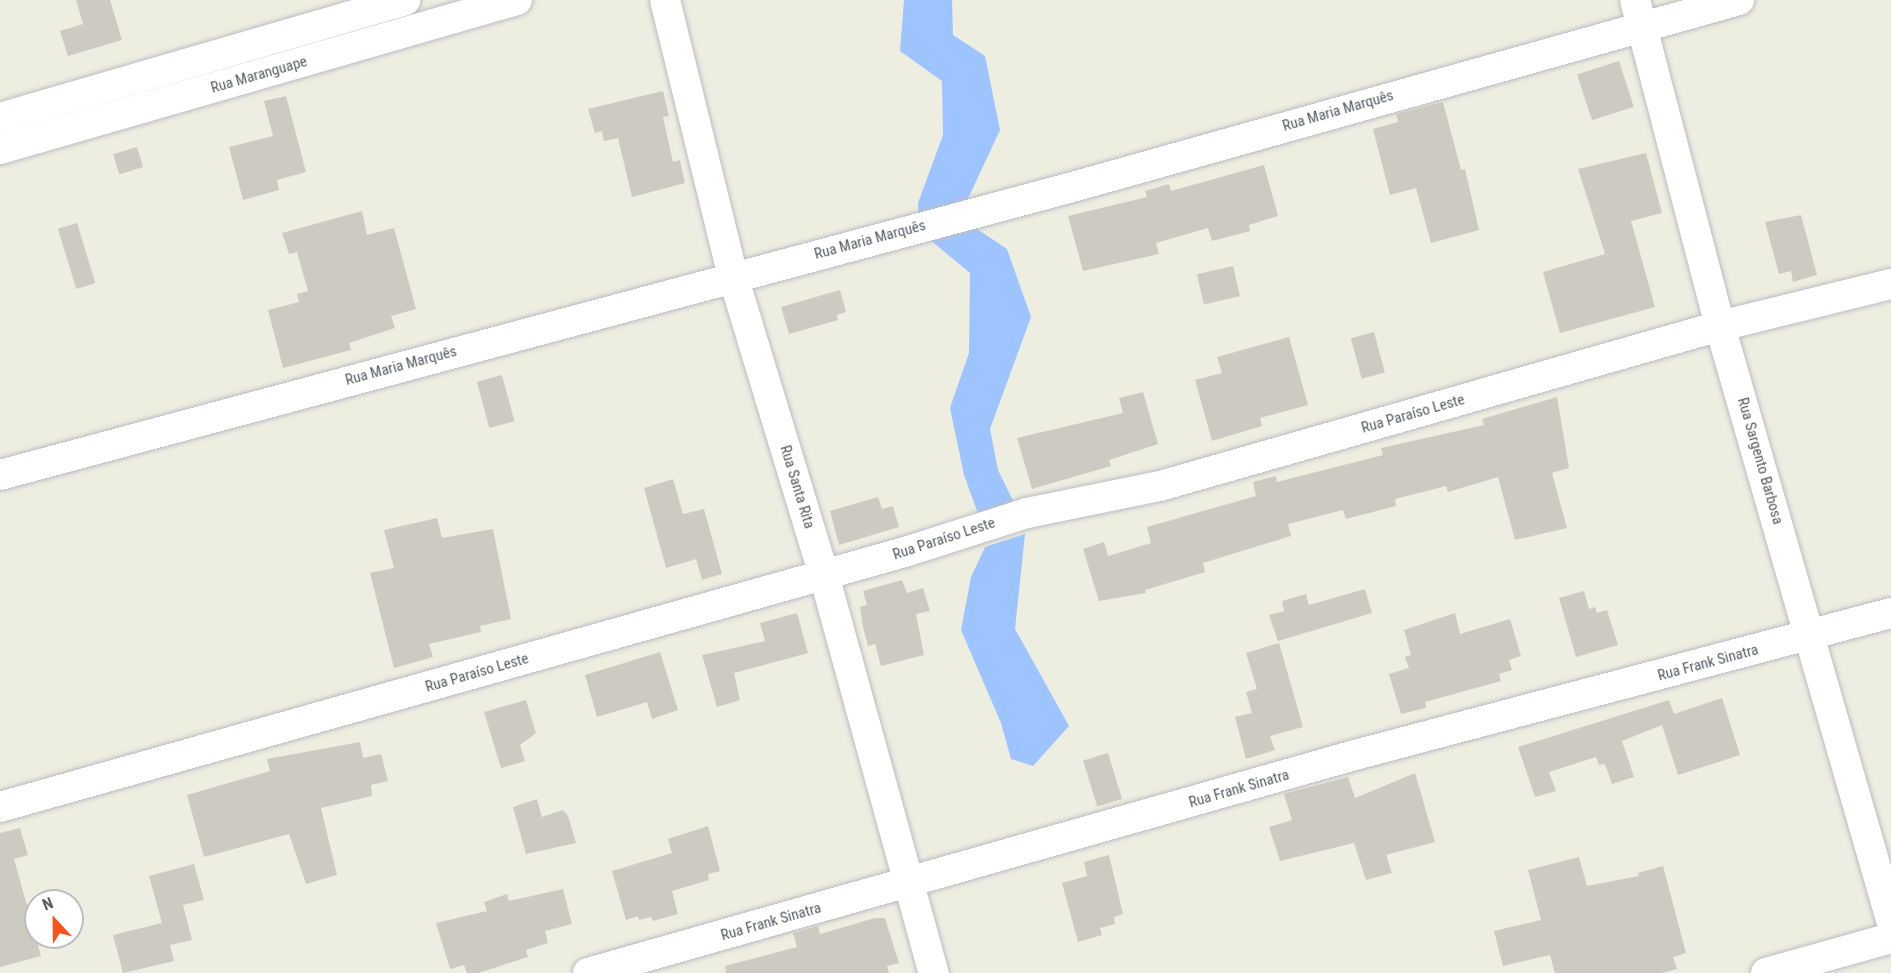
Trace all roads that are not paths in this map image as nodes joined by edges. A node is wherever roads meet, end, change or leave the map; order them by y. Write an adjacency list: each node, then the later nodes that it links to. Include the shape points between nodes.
1 (405, 0): 6 (street, Rua Maranguape)
2 (517, 0): 7 (street, Rua Maranguape)
3 (665, 0): 8 (street, Rua Santa Rita)
4 (1739, 0): 5 (street, Rua Maria Marquês)
5 (1639, 13): 8 (street, Rua Maria Marquês, via 1069,188); 10 (street, Rua Sargento Barbosa)
6 (0, 118)
7 (0, 149)
8 (733, 276): 11 (street, Rua Maria Marquês); 12 (street, Rua Santa Rita)
9 (1891, 284): 10 (street, Rua Paraíso Leste)
10 (1720, 326): 12 (street, Rua Paraíso Leste, via 1160,486 1027,513); 14 (street, Rua Sargento Barbosa)
11 (0, 475)
12 (824, 575): 15 (street, Rua Paraíso Leste); 16 (street, Rua Santa Rita)
13 (1891, 613): 14 (street, Rua Frank Sinatra)
14 (1812, 636): 16 (street, Rua Frank Sinatra, via 1355,755); 17 (street, Rua Sargento Barbosa)
15 (0, 807)
16 (910, 883): 19 (street, Rua Frank Sinatra); 20 (street, Rua Santa Rita)
17 (1891, 920)
18 (1891, 938): 21 (street)
19 (588, 973)
20 (934, 973)
21 (1766, 973)

